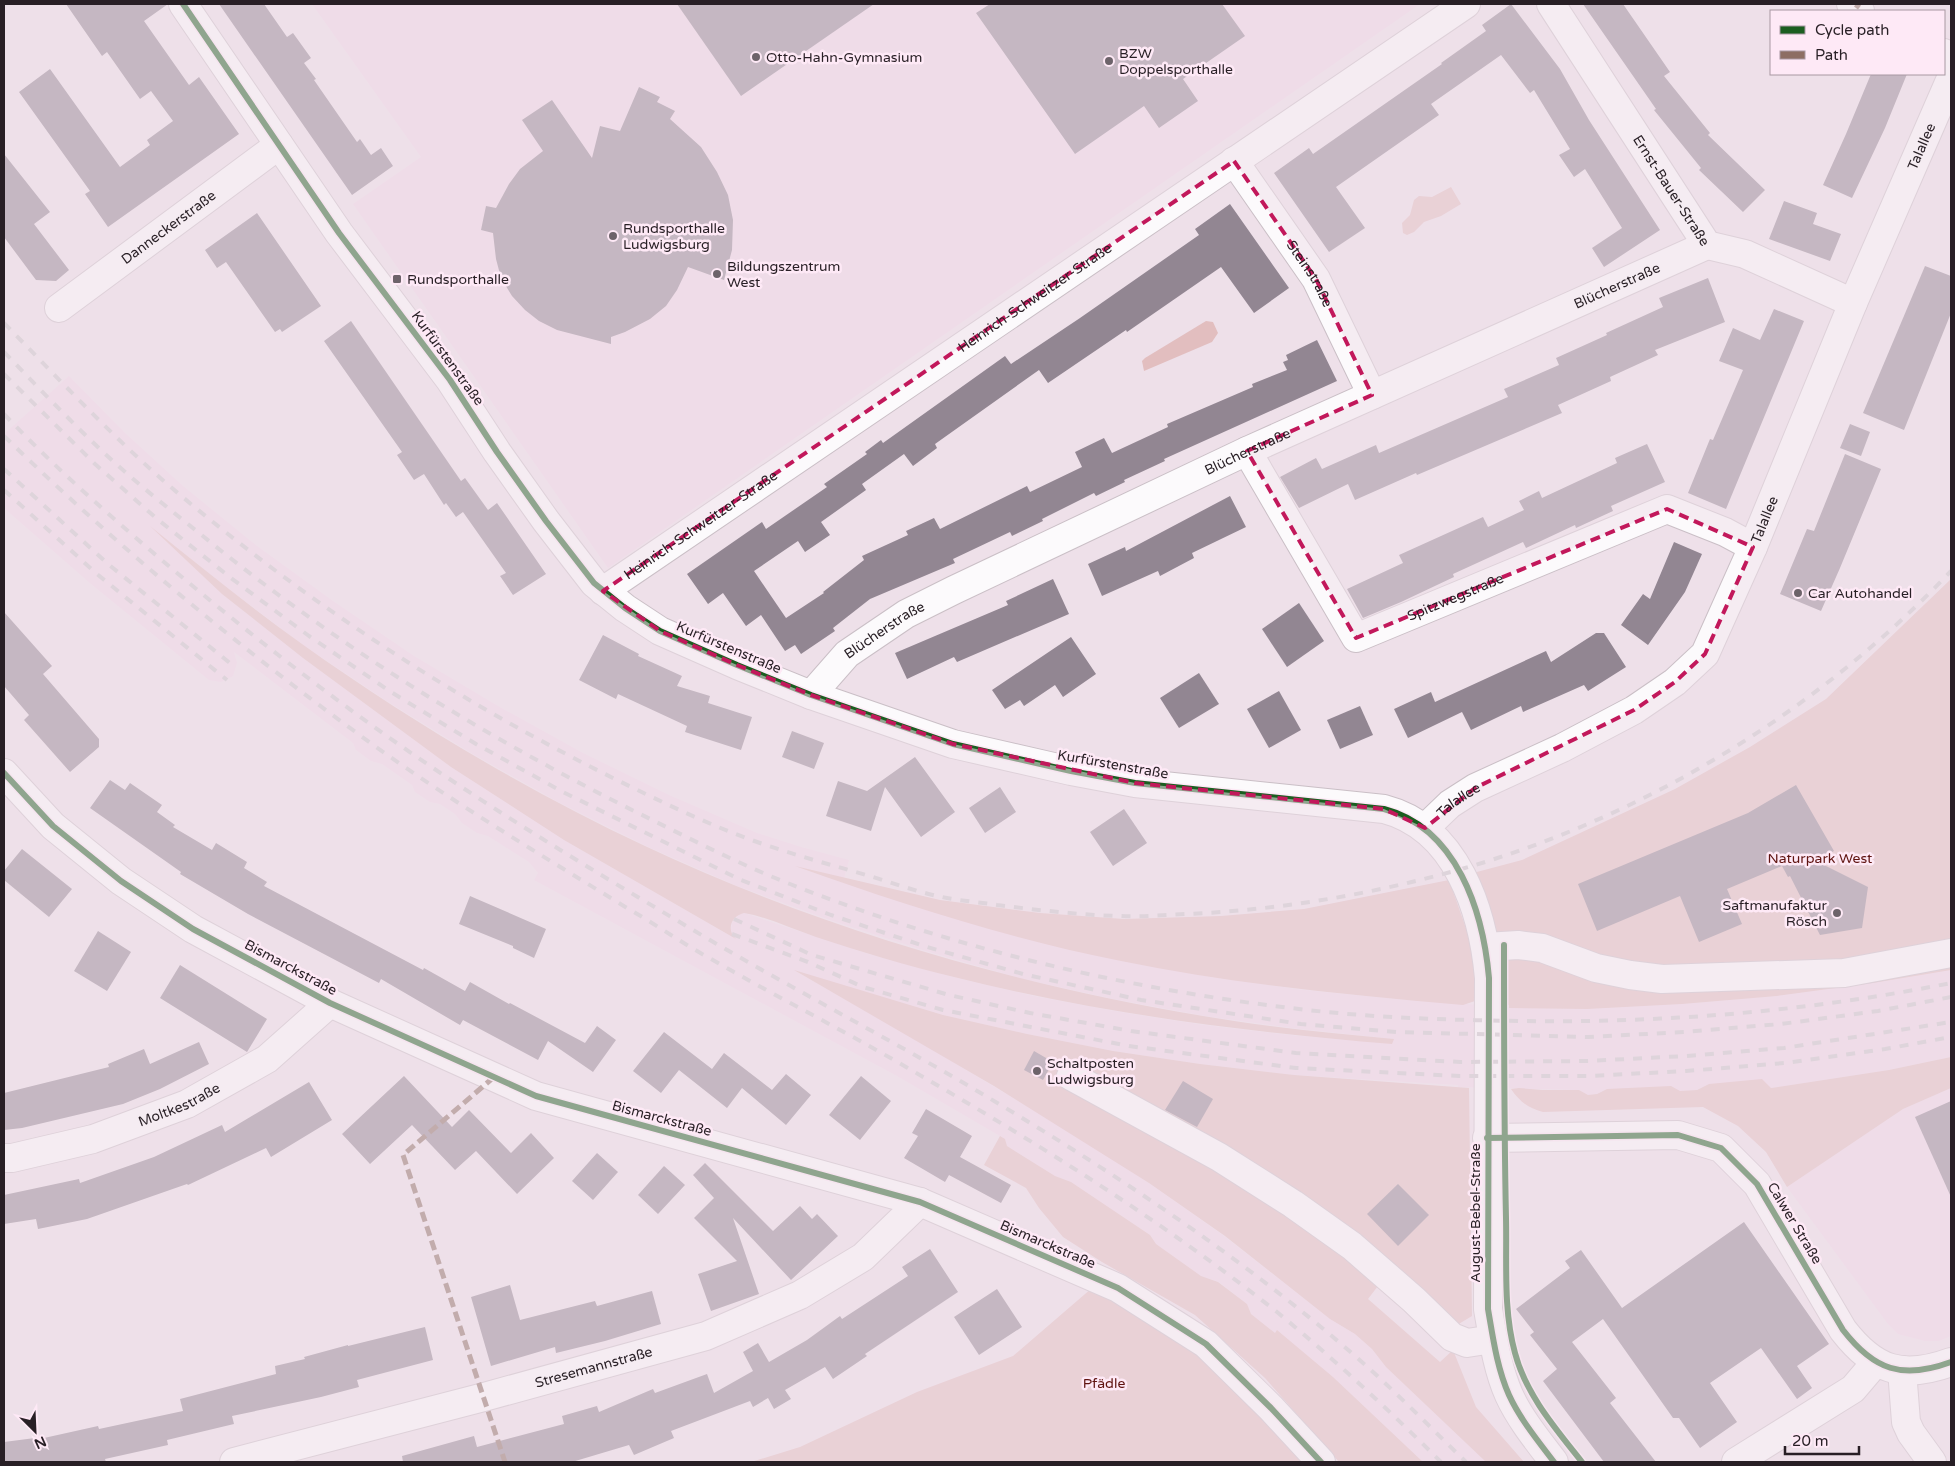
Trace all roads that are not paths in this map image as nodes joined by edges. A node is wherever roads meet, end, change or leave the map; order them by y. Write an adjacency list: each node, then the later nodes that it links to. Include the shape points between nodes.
1 (183, 4): 5 (street, Kurfürstenstraße)
2 (1466, 4): 6 (street, Heinrich-Schweitzer-Straße)
3 (1551, 4): 7 (street, Ernst-Bauer-Straße)
4 (1951, 78): 8 (street, Talallee)
5 (279, 145): 9 (street, Danneckerstraße); 13 (street, Kurfürstenstraße, via 339,233 450,380 546,521)
6 (1234, 161): 10 (street, Steinstraße, via 1316,279); 13 (street, Heinrich-Schweitzer-Straße)
7 (1707, 245): 8 (street, Ernst-Bauer-Straße, via 1745,254); 10 (street, Blücherstraße)
8 (1853, 303): 12 (street, Talallee)
9 (59, 308)
10 (1372, 395): 11 (street, Blücherstraße)
11 (1247, 451): 12 (street, Spitzwegstraße, via 1356,638 1667,509); 14 (street, Blücherstraße, via 906,614 847,654)
12 (1753, 547): 16 (street, Talallee, via 1705,654 1675,682 1634,710 1475,788 1450,804)
13 (602, 591): 14 (street, Kurfürstenstraße, via 660,631)
14 (811, 695): 16 (street, Kurfürstenstraße, via 954,744 1070,771 1135,783 1384,809 1400,813)
15 (4, 773): 19 (street, Bismarckstraße, via 53,826 121,881 193,929)
16 (1425, 828): 17 (street, Kurfürstenstraße, via 1453,857)
17 (1486, 947): 18 (street, via 1518,944 1542,948 1596,968 1662,979 1844,973); 21 (street, August-Bebel-Straße, via 1489,978)
18 (1951, 953)
19 (330, 1003): 22 (street, Moltkestraße, via 267,1058 187,1104 92,1139); 23 (street, Bismarckstraße, via 536,1096)
20 (1071, 1076): 24 (street, via 1219,1157 1293,1204 1352,1246 1452,1337 1467,1343)
21 (1487, 1138): 24 (street, August-Bebel-Straße, via 1488,1309); 25 (street, Calwer Straße, via 1678,1135 1721,1148 1757,1184 1843,1330 1856,1347)
22 (4, 1158)
23 (920, 1202): 28 (street, Stresemannstraße, via 863,1257 800,1295 706,1336); 29 (street, Bismarckstraße, via 1118,1288 1206,1344)
24 (1493, 1339): 30 (street, August-Bebel-Straße, via 1510,1395 1529,1429)
25 (1876, 1362): 27 (street, Calwer Straße); 31 (street, via 1853,1389)
26 (1951, 1362): 27 (street, Calwer Straße, via 1926,1369)
27 (1902, 1370): 32 (street, via 1906,1422)
28 (234, 1462)
29 (1321, 1462)
30 (1554, 1462)
31 (1736, 1462)
32 (1932, 1462)

